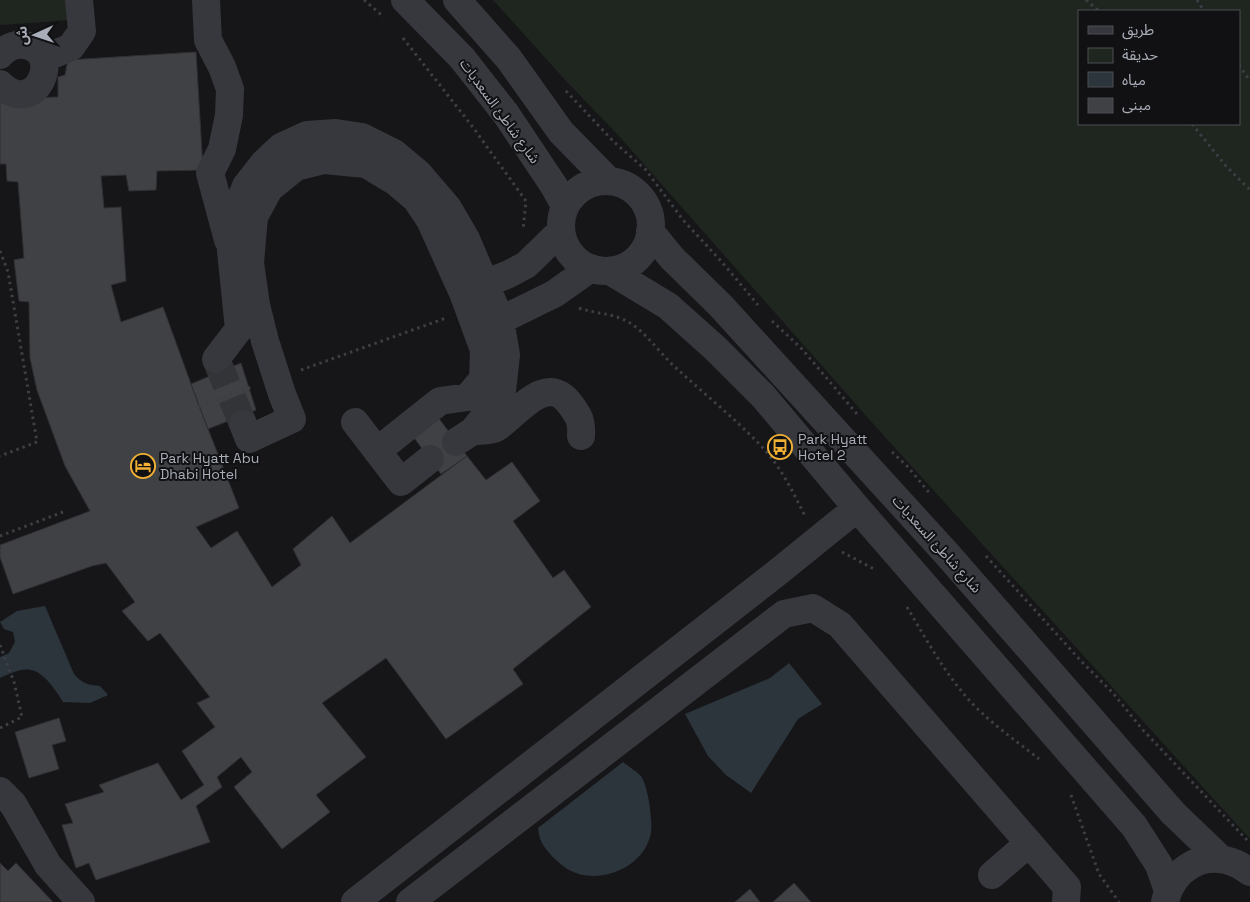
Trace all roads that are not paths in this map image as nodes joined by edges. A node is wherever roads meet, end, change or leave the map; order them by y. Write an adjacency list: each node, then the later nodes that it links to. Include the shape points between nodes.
1 (79, 0): 6 (street, via 82,31 71,47)
2 (206, 0): 11 (street, via 208,40 230,89 229,115 222,148 210,173)
3 (405, 0): 9 (street, شارع شاطئ السعديات, via 462,58 500,107 554,186)
4 (457, 0): 8 (street, via 509,59 561,132)
5 (0, 54): 6 (street, via 18,44 37,51)
6 (43, 59): 7 (street, via 43,80 37,88 17,94)
7 (0, 84)
8 (609, 180): 9 (street, via 583,187 573,195); 10 (street, via 636,192 645,203)
9 (563, 219): 12 (street, via 564,243 571,254 580,262); 13 (street, via 526,265)
10 (650, 231): 12 (street, via 646,246 637,258 624,267); 23 (street, شارع شاطئ السعديات, via 947,554 1173,813)
11 (231, 251): 13 (street, via 238,208 246,186 281,147 307,135 336,133 362,137 394,154 419,174 448,208 466,239); 14 (street, via 239,329)
12 (600, 269): 13 (street, via 554,294); 20 (street, via 668,306 716,350 763,396)
13 (479, 307): 16 (street, via 430,220 416,199 396,182 366,164 324,160 296,167 270,189 254,217 250,263 265,341 292,419 249,439); 17 (street, via 506,355 502,391 489,411 464,436 494,429 519,407 541,394 554,393 566,398 576,413 582,424); 18 (street, via 484,350 483,379 468,397 440,401)
14 (216, 359)
15 (355, 422): 18 (street)
16 (243, 424)
17 (581, 436)
18 (377, 451): 19 (street, via 401,482)
19 (430, 459)
20 (857, 508): 26 (street, via 1134,826 1159,865); 28 (street)
21 (0, 791): 27 (street, via 13,804 48,864)
22 (1029, 843): 25 (street); 29 (street, via 840,625 814,608 784,614); 30 (street, via 1067,887)
23 (1221, 859): 24 (street); 26 (street, via 1189,866 1176,876)
24 (1250, 872)
25 (992, 875)
26 (1166, 896)
27 (81, 902)
28 (355, 902)
29 (410, 902)
30 (1066, 902)

